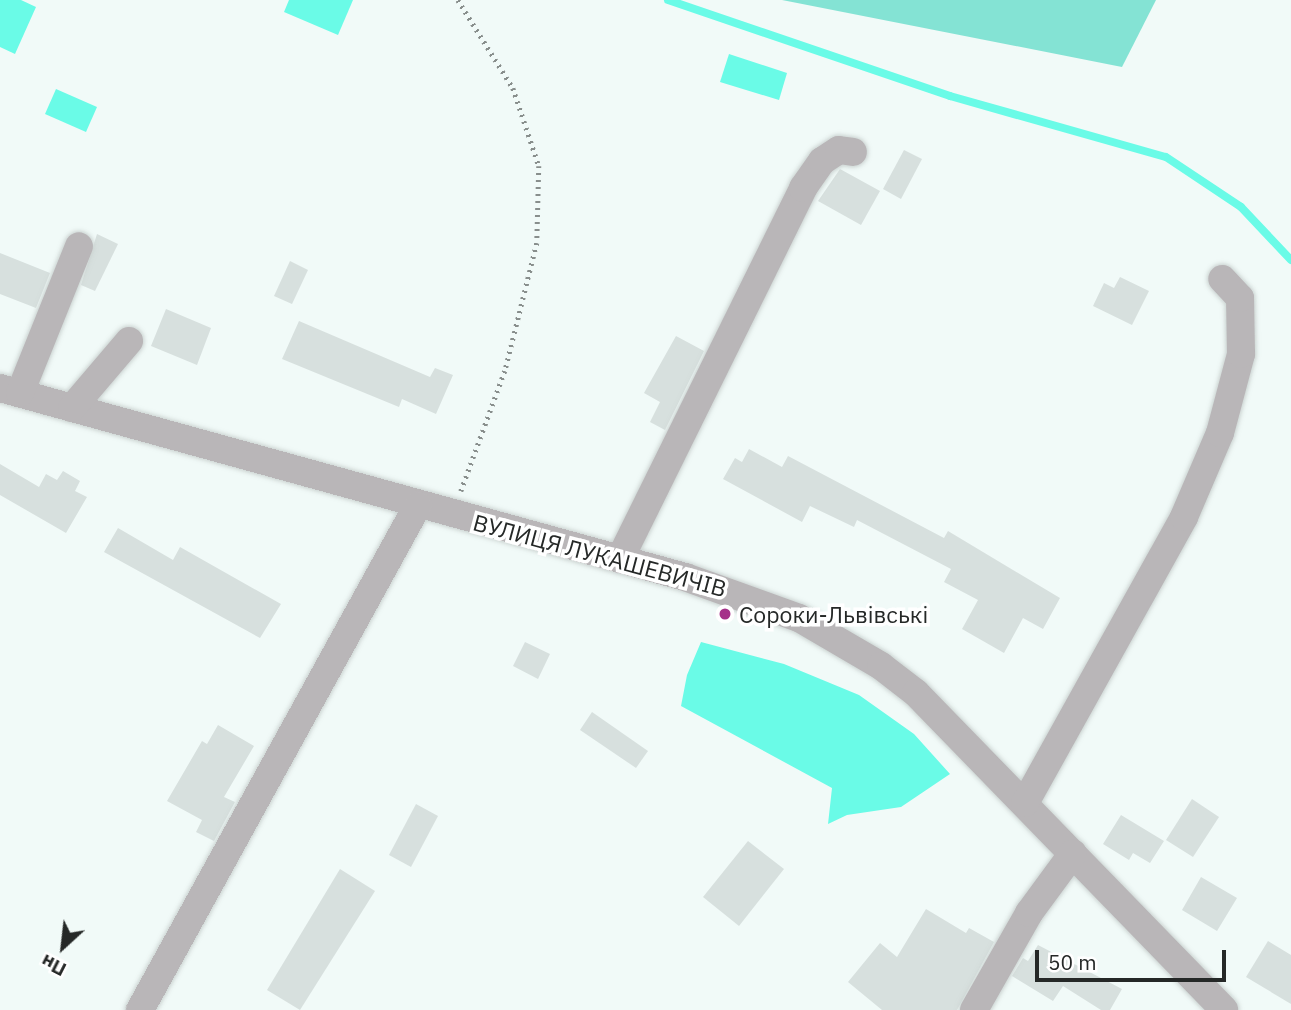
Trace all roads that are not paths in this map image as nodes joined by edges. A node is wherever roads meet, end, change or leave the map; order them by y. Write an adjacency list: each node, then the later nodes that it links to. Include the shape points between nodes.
1 (853, 152): 8 (street, via 839,150 822,161 803,188)
2 (79, 246): 5 (street)
3 (1222, 279): 9 (street, via 1240,298 1241,354 1220,433 1177,529)
4 (129, 341): 6 (street)
5 (10, 391): 6 (street, ВУЛИЦЯ ЛУКАШЕВИЧІВ)
6 (72, 408): 7 (street, ВУЛИЦЯ ЛУКАШЕВИЧІВ)
7 (418, 505): 8 (street, ВУЛИЦЯ ЛУКАШЕВИЧІВ); 11 (street)
8 (620, 559): 9 (street, ВУЛИЦЯ ЛУКАШЕВИЧІВ, via 740,594 841,640 916,693)
9 (1025, 803): 10 (street, ВУЛИЦЯ ЛУКАШЕВИЧІВ)
10 (1073, 853): 12 (street, via 1029,913); 13 (street, ВУЛИЦЯ ЛУКАШЕВИЧІВ)
11 (140, 1010)
12 (974, 1010)
13 (1224, 1010)

